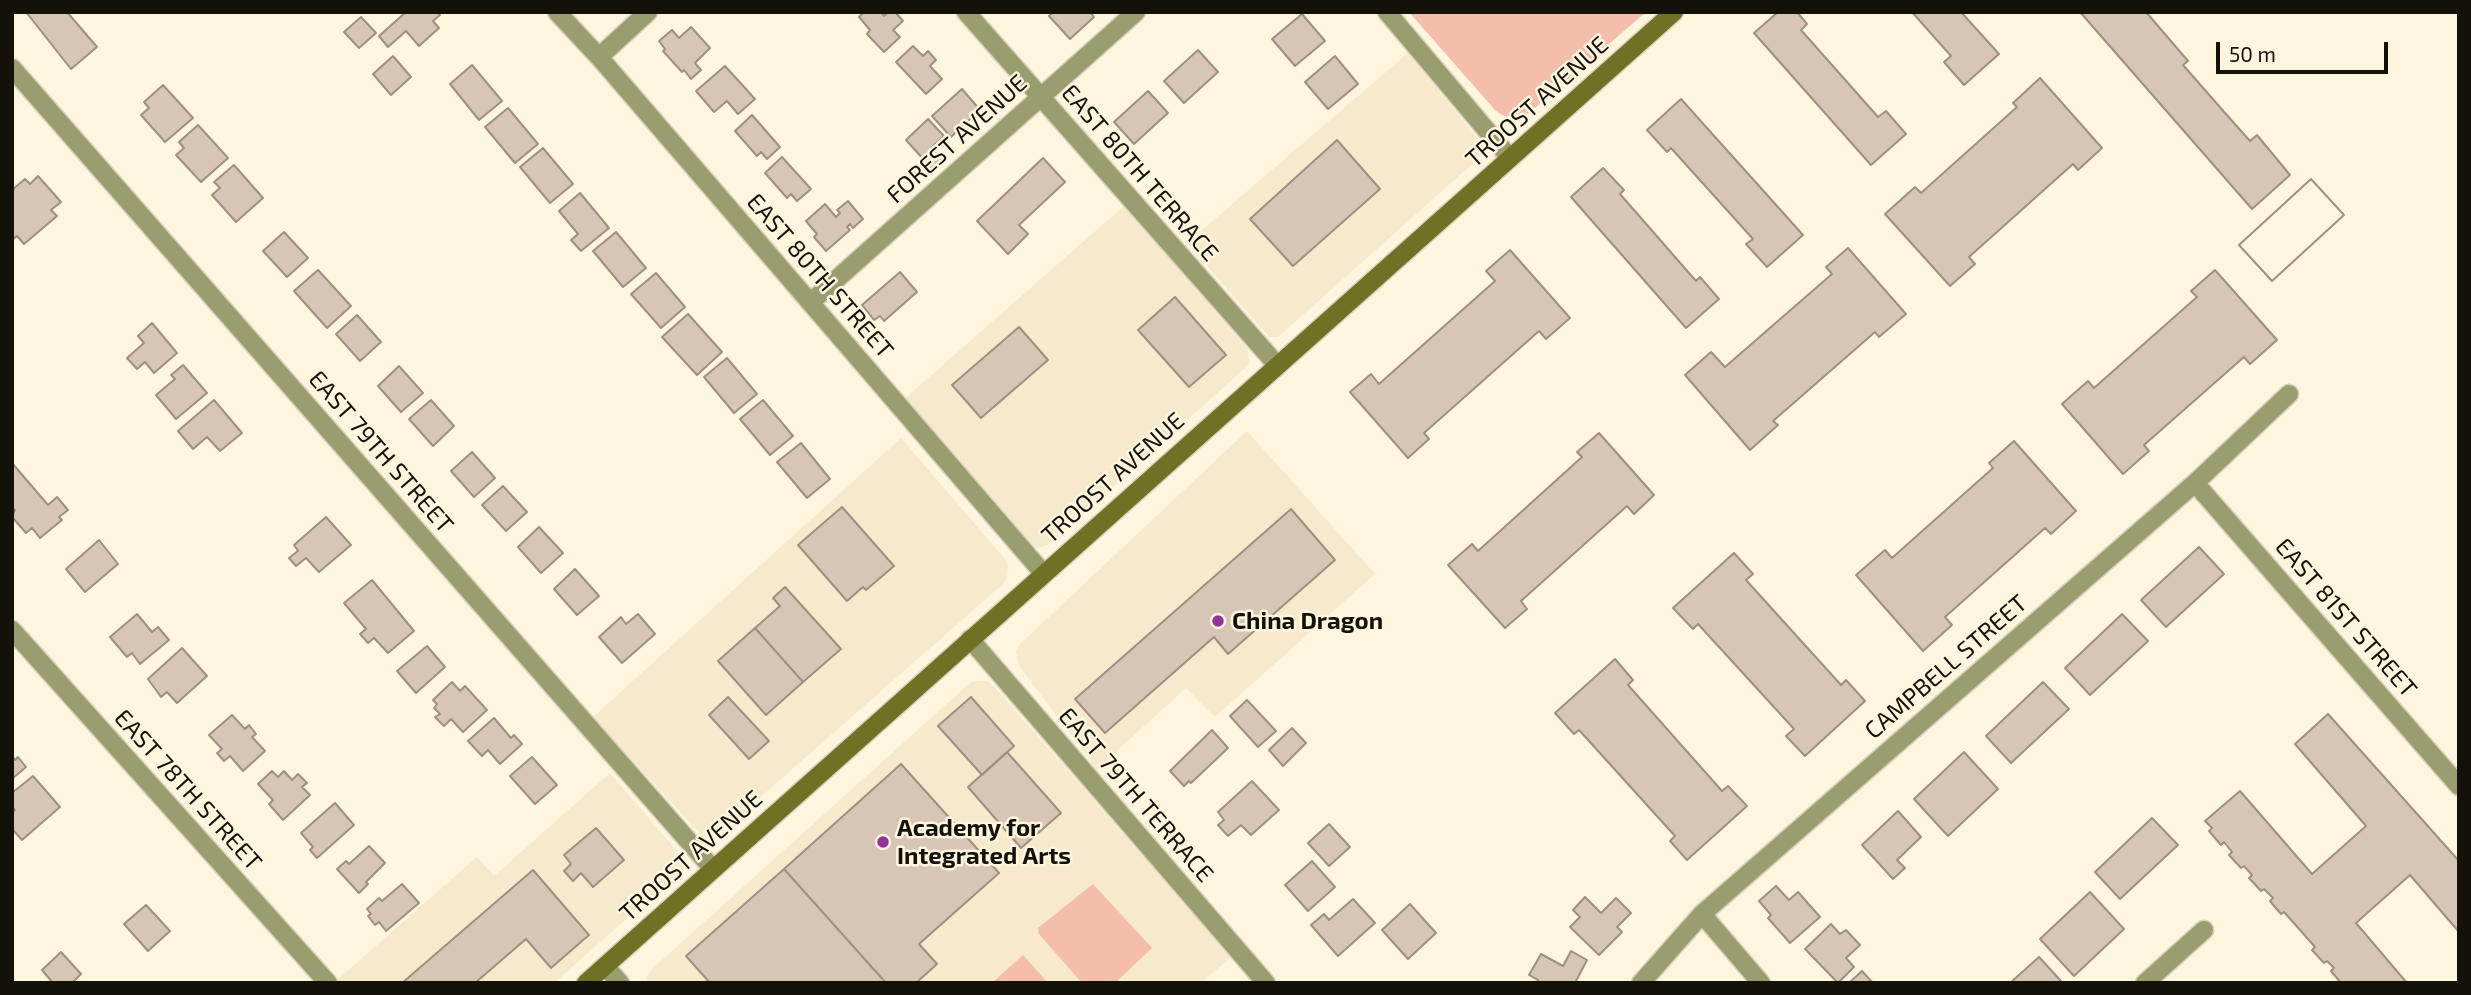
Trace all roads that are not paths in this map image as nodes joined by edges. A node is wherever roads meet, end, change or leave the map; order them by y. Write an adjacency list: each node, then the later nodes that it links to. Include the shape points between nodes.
1 (557, 12): 7 (street, EAST 80TH STREET)
2 (648, 12): 7 (street)
3 (966, 12): 9 (street, EAST 80TH TERRACE)
4 (1136, 12): 9 (street, FOREST AVENUE)
5 (1387, 12): 10 (street)
6 (1674, 12): 10 (main road, TROOST AVENUE)
7 (598, 57): 11 (street, EAST 80TH STREET)
8 (12, 68): 19 (street, EAST 79TH STREET)
9 (1041, 97): 11 (street, FOREST AVENUE); 12 (street, EAST 80TH TERRACE)
10 (1510, 158): 12 (main road, TROOST AVENUE)
11 (811, 303): 15 (street, EAST 80TH STREET)
12 (1277, 365): 15 (main road, TROOST AVENUE)
13 (2289, 394): 14 (street, CAMPBELL STREET)
14 (2195, 483): 18 (street, EAST 81ST STREET); 20 (street, CAMPBELL STREET)
15 (1043, 573): 17 (main road, TROOST AVENUE)
16 (12, 630): 23 (street, EAST 78TH STREET)
17 (970, 639): 19 (main road, TROOST AVENUE); 26 (street, EAST 79TH TERRACE)
18 (2459, 786)
19 (713, 869): 22 (main road, TROOST AVENUE)
20 (1702, 914): 27 (street, CAMPBELL STREET); 28 (street)
21 (2204, 930): 29 (street)
22 (606, 965): 24 (main road, TROOST AVENUE); 25 (street)
23 (328, 983)
24 (586, 983)
25 (621, 983)
26 (1266, 983)
27 (1641, 983)
28 (1761, 983)
29 (2145, 983)

